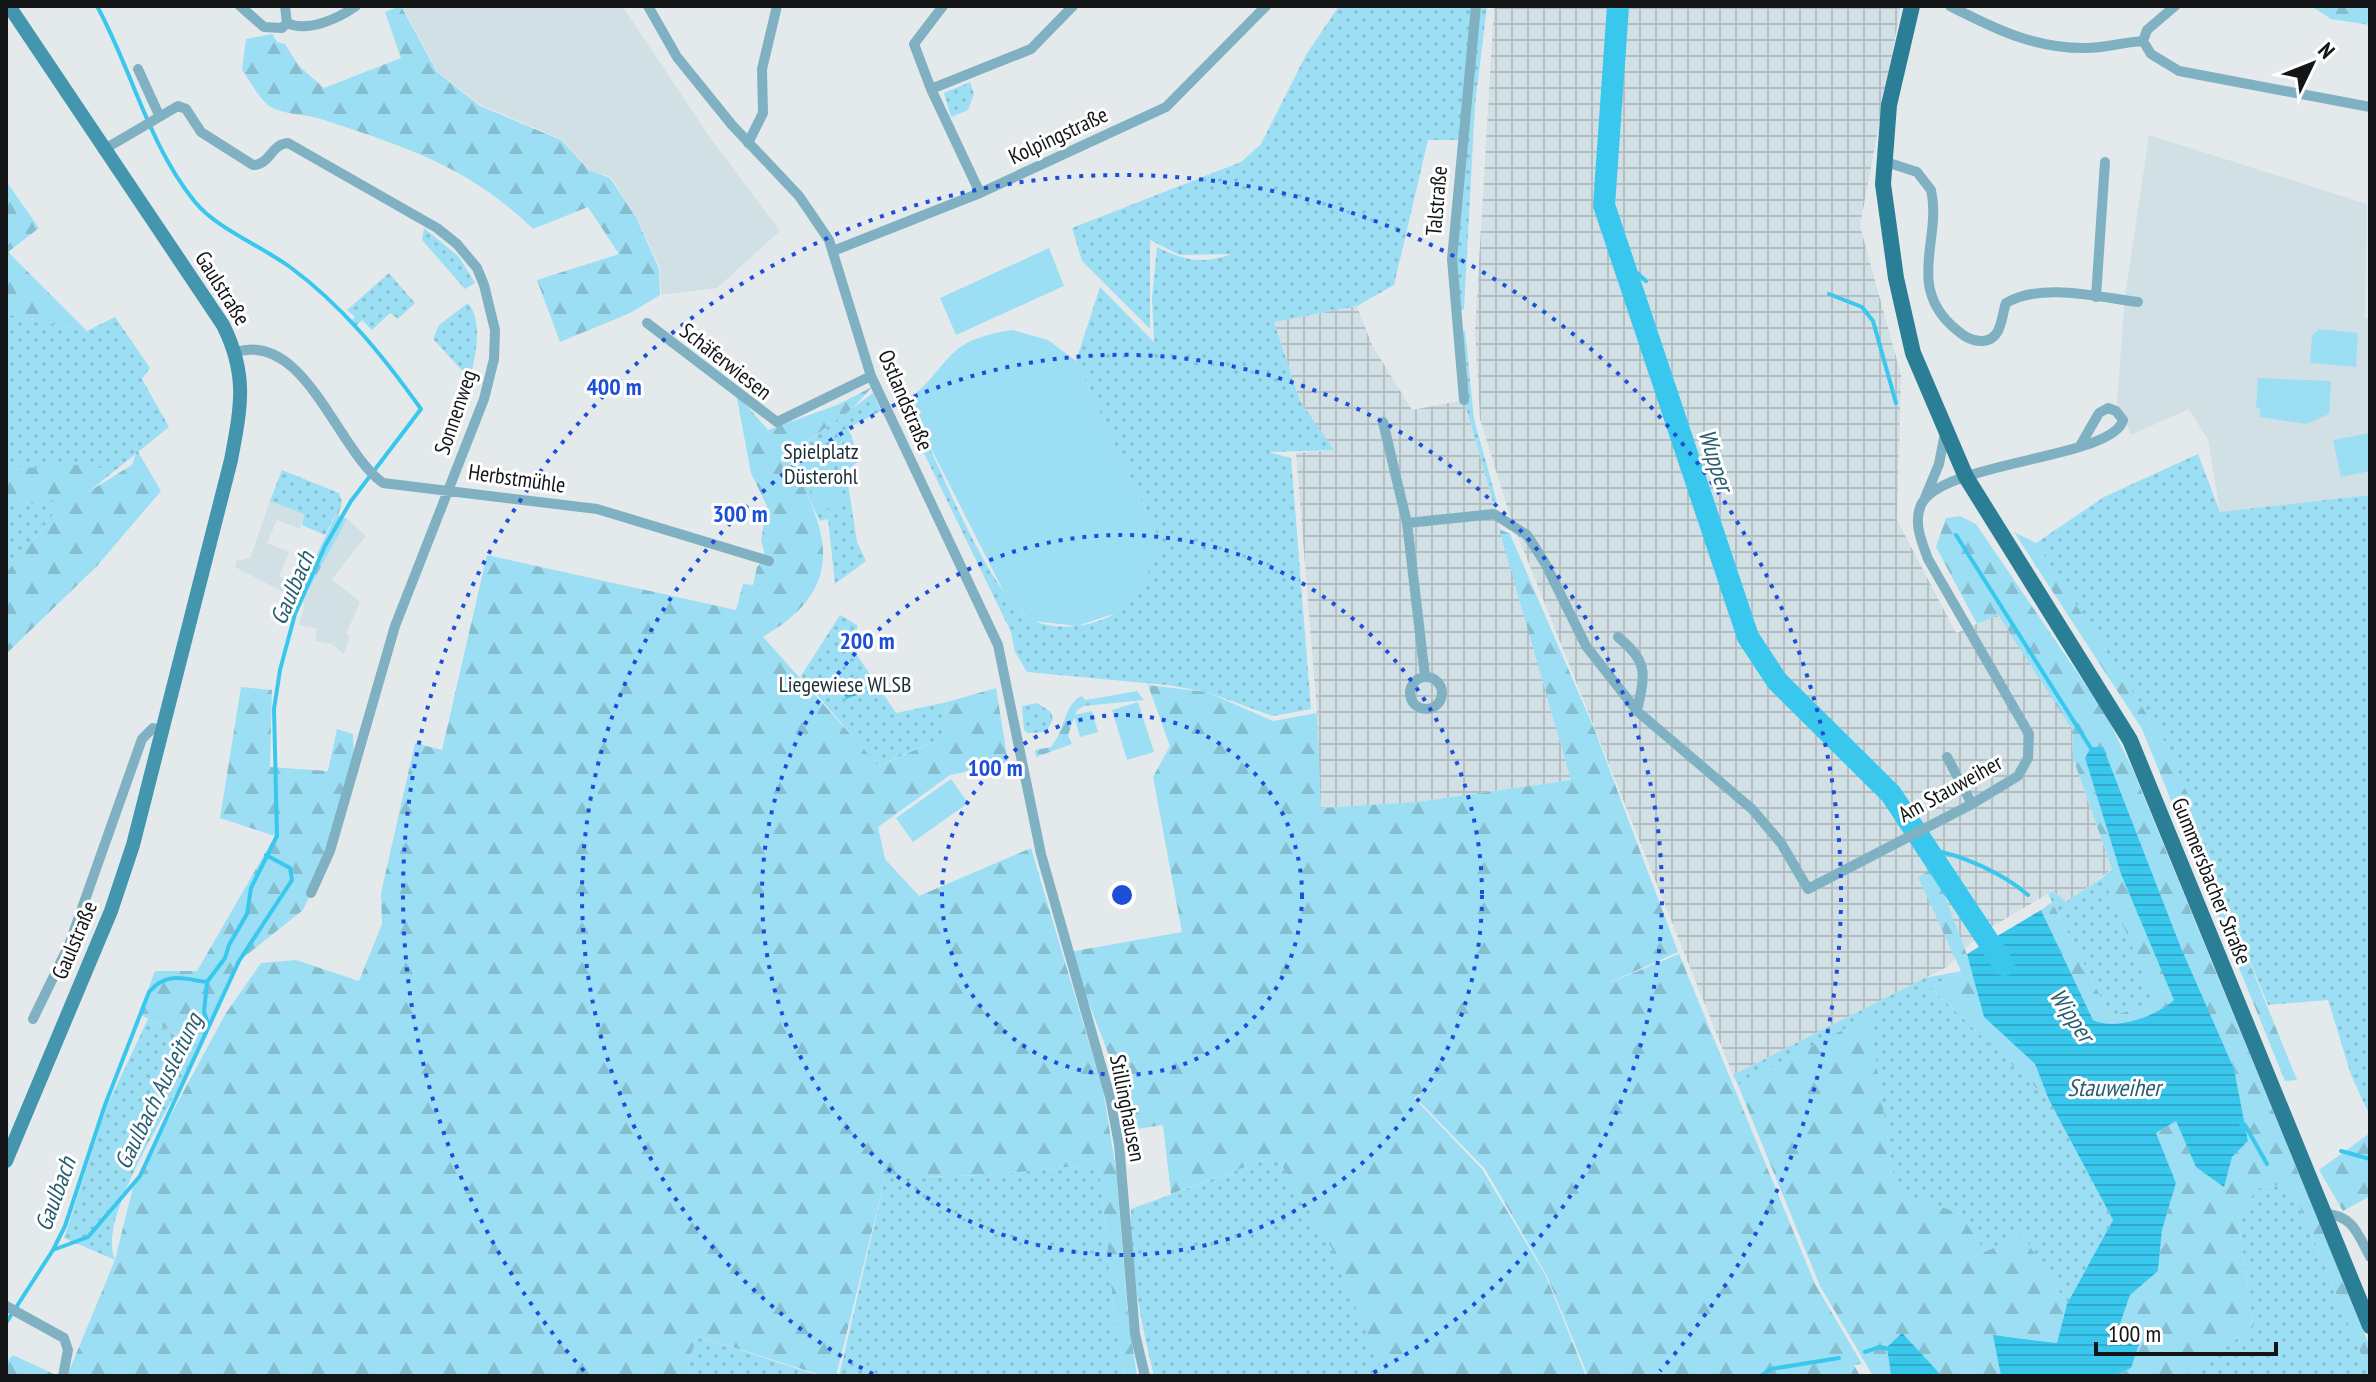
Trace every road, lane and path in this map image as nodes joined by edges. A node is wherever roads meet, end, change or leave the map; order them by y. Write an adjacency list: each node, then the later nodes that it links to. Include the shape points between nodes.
1 (9, 6): 21 (main road, Gaulstraße)
2 (240, 6): 14 (street, via 264,27 282,28)
3 (285, 6): 14 (street)
4 (356, 6): 14 (street, via 341,17 298,28)
5 (648, 6): 20 (street, Ostlandstraße, via 677,57)
6 (777, 6): 20 (street, via 762,69 763,113)
7 (943, 6): 17 (street, via 914,44)
8 (1073, 6): 17 (street, via 1031,49)
9 (1266, 6): 24 (street, Kolpingstraße, via 1176,101)
10 (1476, 6): 31 (street, Talstraße, via 1452,259)
11 (1912, 6): 22 (main road, Gummersbacher Straße, via 1889,105)
12 (1950, 6): 15 (street, via 2038,45 2089,48)
13 (2175, 6): 15 (street, via 2147,30)
14 (287, 23)
15 (2143, 41): 18 (street, via 2151,54 2179,71)
16 (138, 69): 19 (street)
17 (931, 89): 24 (street)
18 (2370, 107)
19 (157, 117): 21 (street); 36 (street, Sonnenweg, via 171,108 186,109 201,132 253,165 288,143 437,228 477,268 492,310 494,359)
20 (748, 143): 25 (street, Ostlandstraße, via 799,196)
21 (103, 150): 29 (main road, Gaulstraße, via 189,273)
22 (1883, 161): 26 (street, via 1917,172 1931,190 1926,280 1940,314 1965,338 1984,342 1994,337 2006,303 2020,295); 33 (main road, Gummersbacher Straße, via 1886,216 1913,353)
23 (2105, 162): 26 (street)
24 (980, 193): 25 (street, Kolpingstraße)
25 (833, 251): 30 (street, Ostlandstraße)
26 (2096, 297): 27 (street)
27 (2138, 302)
28 (647, 323): 30 (street, Schäferwiesen, via 777,422)
29 (236, 352): 36 (street, Herbstmühle, via 255,347 277,352 383,483); 45 (main road, Gaulstraße, via 242,377 233,448)
30 (871, 376): 48 (street, Ostlandstraße, via 998,645)
31 (1464, 400)
32 (1383, 422): 38 (street)
33 (1945, 431): 35 (main road, Gummersbacher Straße); 37 (street, via 1939,464)
34 (2080, 446): 35 (street)
35 (1966, 477): 37 (street); 52 (main road, Gummersbacher Straße, via 2130,740)
36 (449, 489): 39 (street, Herbstmühle, via 597,509); 49 (street, Sonnenweg, via 395,626 330,851)
37 (1923, 501): 47 (street, Am Stauweiher, via 1918,520 1928,559 2029,734 2028,758 2018,776)
38 (1407, 523): 43 (street); 44 (street, Am Stauweiher, via 1494,514 1527,535 1586,646)
39 (754, 556): 40 (street, Herbstmühle); 41 (street)
40 (769, 561)
41 (751, 569)
42 (1618, 637): 44 (street, via 1638,653 1643,667)
43 (1425, 676)
44 (1637, 711): 47 (street, Am Stauweiher, via 1752,809 1781,843 1808,889)
45 (161, 730): 50 (street, Gaulstraße, via 153,728 142,739 69,945); 51 (main road, Gaulstraße, via 144,810 111,911)
46 (1947, 757): 47 (street)
47 (1972, 804)
48 (1041, 854): 57 (street, Stillinghausen, via 1110,1097 1119,1144 1135,1334)
49 (311, 893)
50 (33, 1019)
51 (6, 1161)
52 (2324, 1214): 53 (street, via 2338,1214 2350,1222); 55 (main road, Gummersbacher Straße)
53 (2370, 1257)
54 (7, 1306): 56 (street, via 64,1338 68,1350)
55 (2370, 1326)
56 (63, 1376)
57 (1145, 1376)

